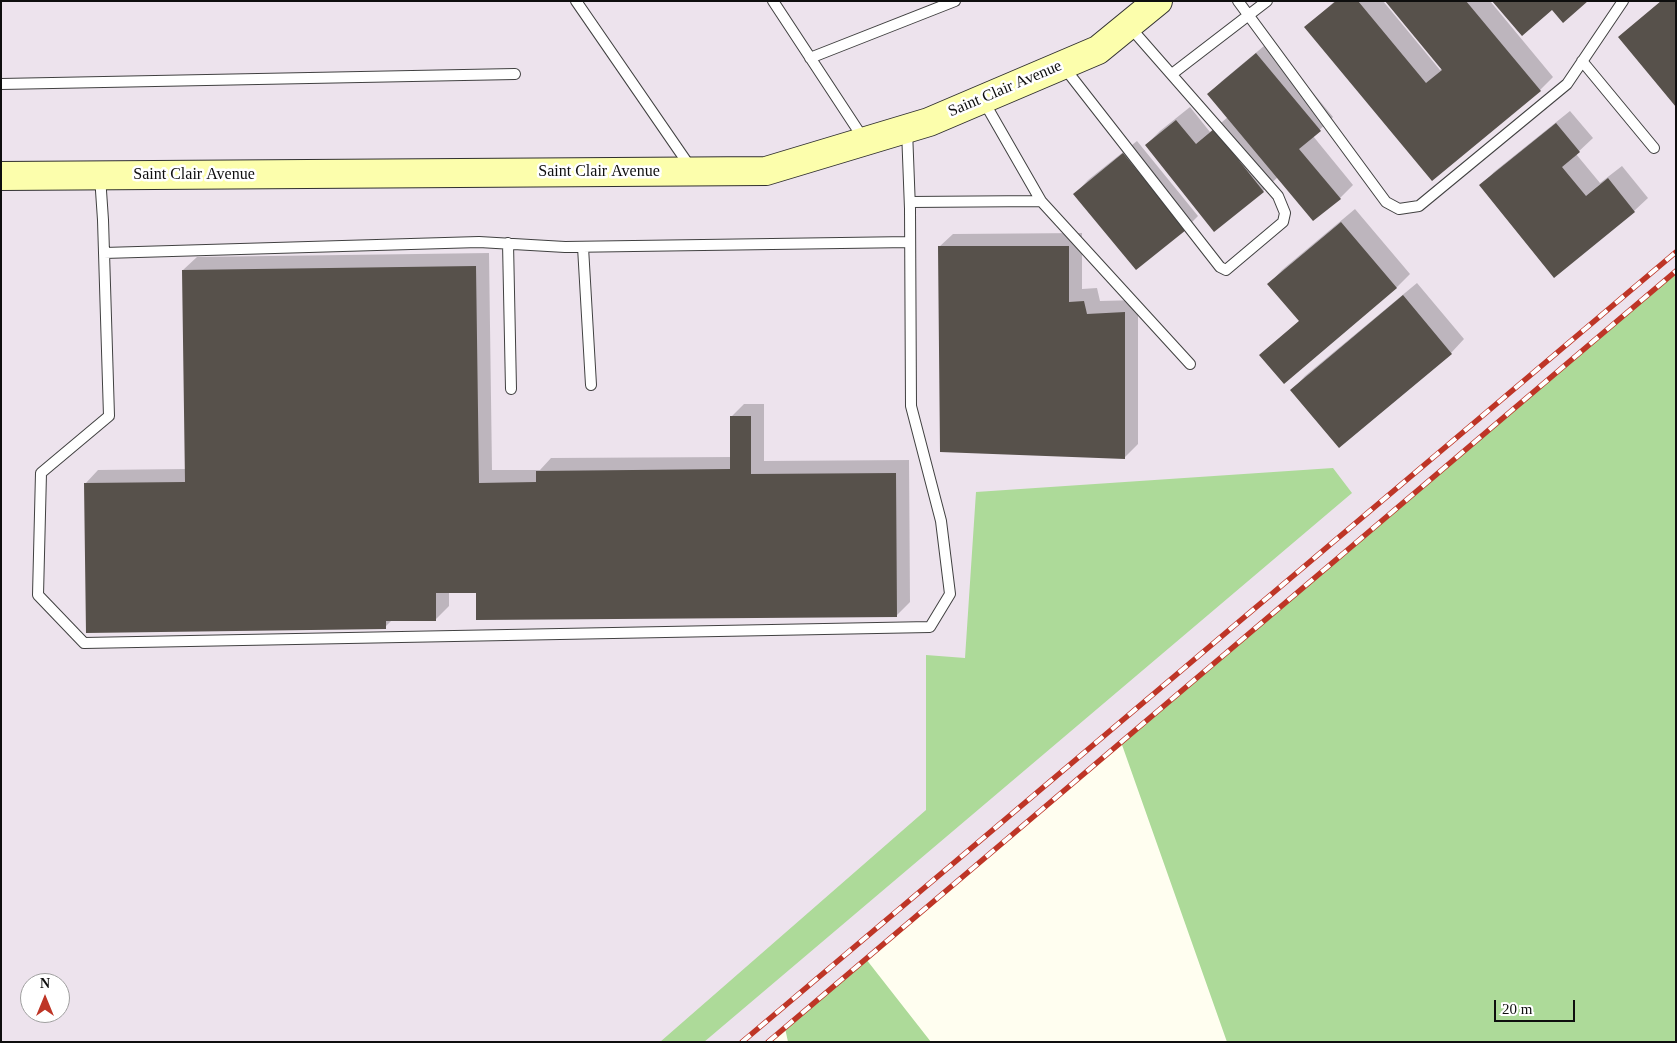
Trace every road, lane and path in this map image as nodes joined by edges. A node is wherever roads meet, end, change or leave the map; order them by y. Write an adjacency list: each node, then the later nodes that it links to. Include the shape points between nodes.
1 (576, 1): 20 (lane)
2 (774, 1): 10 (lane)
3 (955, 1): 10 (lane)
4 (1158, 1): 9 (street, Saint Clair Avenue)
5 (1238, 1): 8 (lane)
6 (1267, 1): 8 (lane)
7 (1623, 1): 11 (lane)
8 (1249, 16): 11 (lane, via 1386,202 1399,209 1419,206 1567,84); 14 (lane)
9 (1129, 25): 12 (street, Saint Clair Avenue, via 1098,50); 14 (lane)
10 (810, 58): 18 (lane)
11 (1582, 61): 19 (lane)
12 (1062, 65): 14 (lane, via 1220,267 1226,270 1283,222 1285,213 1278,196); 16 (street, Saint Clair Avenue)
13 (515, 74): 15 (lane)
14 (1172, 74)
15 (1, 84)
16 (983, 99): 17 (street, Saint Clair Avenue); 23 (lane)
17 (907, 128): 18 (street, Saint Clair Avenue); 24 (lane)
18 (865, 141): 20 (street, Saint Clair Avenue, via 766,171)
19 (1654, 148)
20 (693, 171): 21 (street, Saint Clair Avenue)
21 (100, 175): 22 (street, Saint Clair Avenue); 28 (lane)
22 (1, 176)
23 (1041, 201): 24 (lane); 29 (lane)
24 (910, 202): 25 (lane)
25 (910, 242): 27 (lane); 28 (lane, via 912,406 941,522 950,594 930,627 84,643 38,595 41,474 109,416)
26 (508, 243): 27 (lane); 28 (lane); 31 (lane)
27 (583, 247): 30 (lane)
28 (104, 253)
29 (1190, 364)
30 (591, 385)
31 (511, 389)

